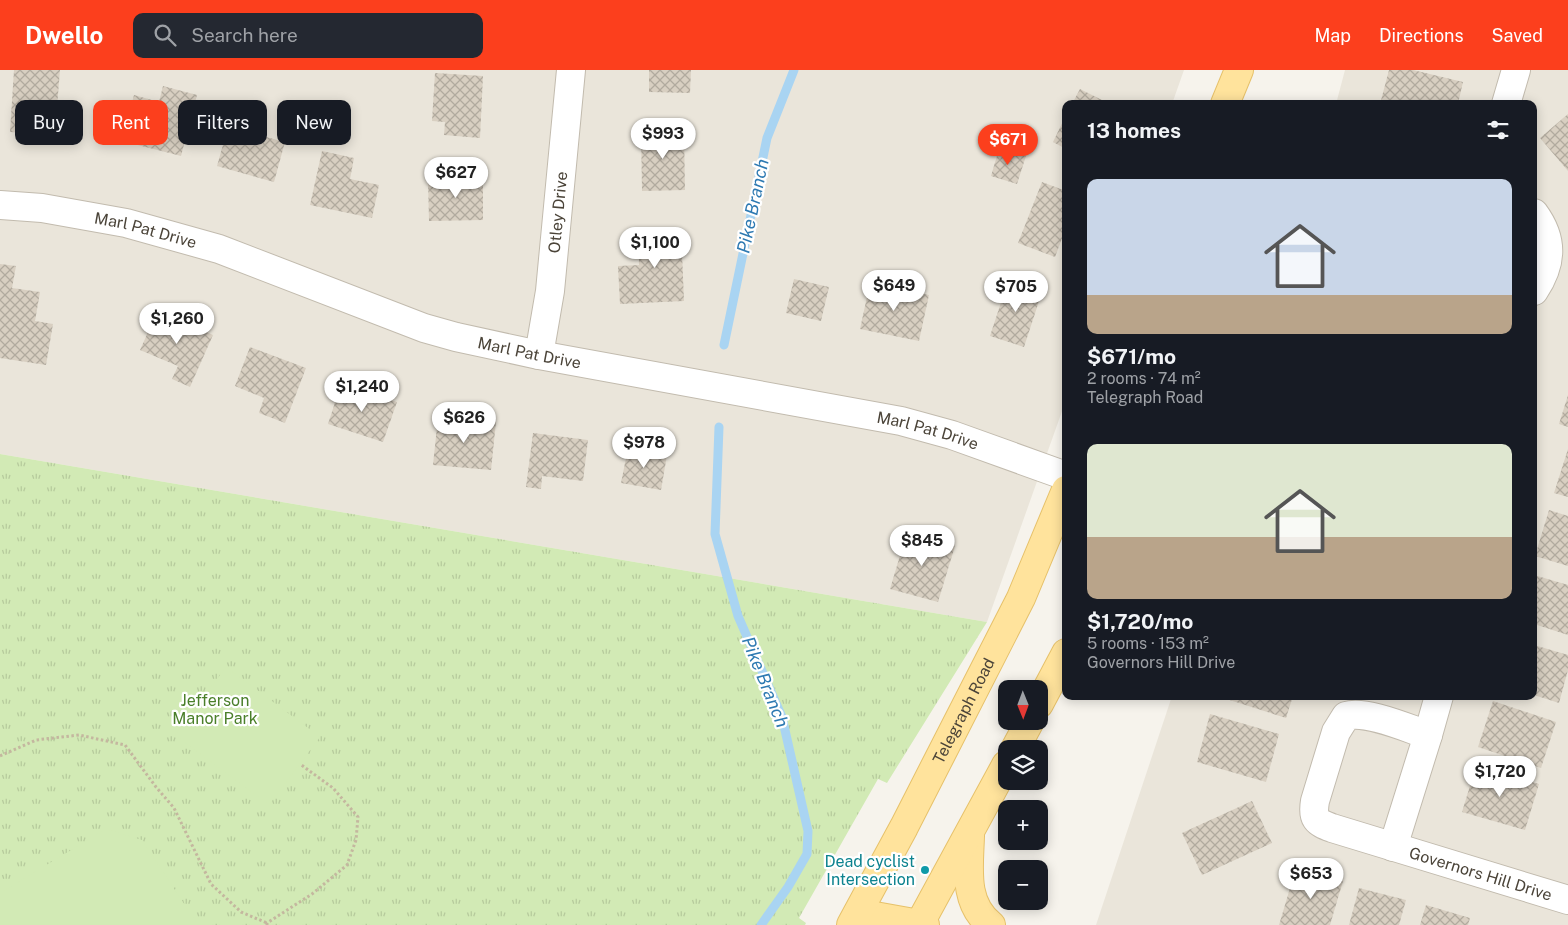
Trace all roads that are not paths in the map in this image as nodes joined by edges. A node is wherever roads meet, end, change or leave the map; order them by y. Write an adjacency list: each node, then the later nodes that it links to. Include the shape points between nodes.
1 (571, 70): 9 (street, Otley Drive, via 550,291)
2 (1239, 70): 4 (main road)
3 (1516, 70): 5 (street)
4 (1227, 100)
5 (1507, 100)
6 (0, 205): 9 (street, Marl Pat Drive, via 42,208 126,223 219,249 424,328)
7 (1537, 217): 8 (street, via 1546,236 1549,256)
8 (1537, 286)
9 (540, 355): 10 (street, Marl Pat Drive, via 901,421 952,434)
10 (1062, 475)
11 (1062, 500): 20 (main road, Telegraph Road, via 1021,598 904,827)
12 (1062, 661): 13 (main road)
13 (1048, 687)
14 (1438, 700): 15 (street, Governors Hill Drive)
15 (1428, 735): 18 (street, Governors Hill Drive); 18 (street, Governors Hill Drive, via 1359,714 1346,716 1336,732 1315,801 1314,817 1320,824)
16 (998, 780): 17 (main road)
17 (971, 830): 21 (main road); 22 (main road, via 969,887 974,906)
18 (1393, 847): 19 (street, Governors Hill Drive)
19 (1568, 900)
20 (860, 921): 21 (main road)
21 (922, 924)
22 (991, 925)

